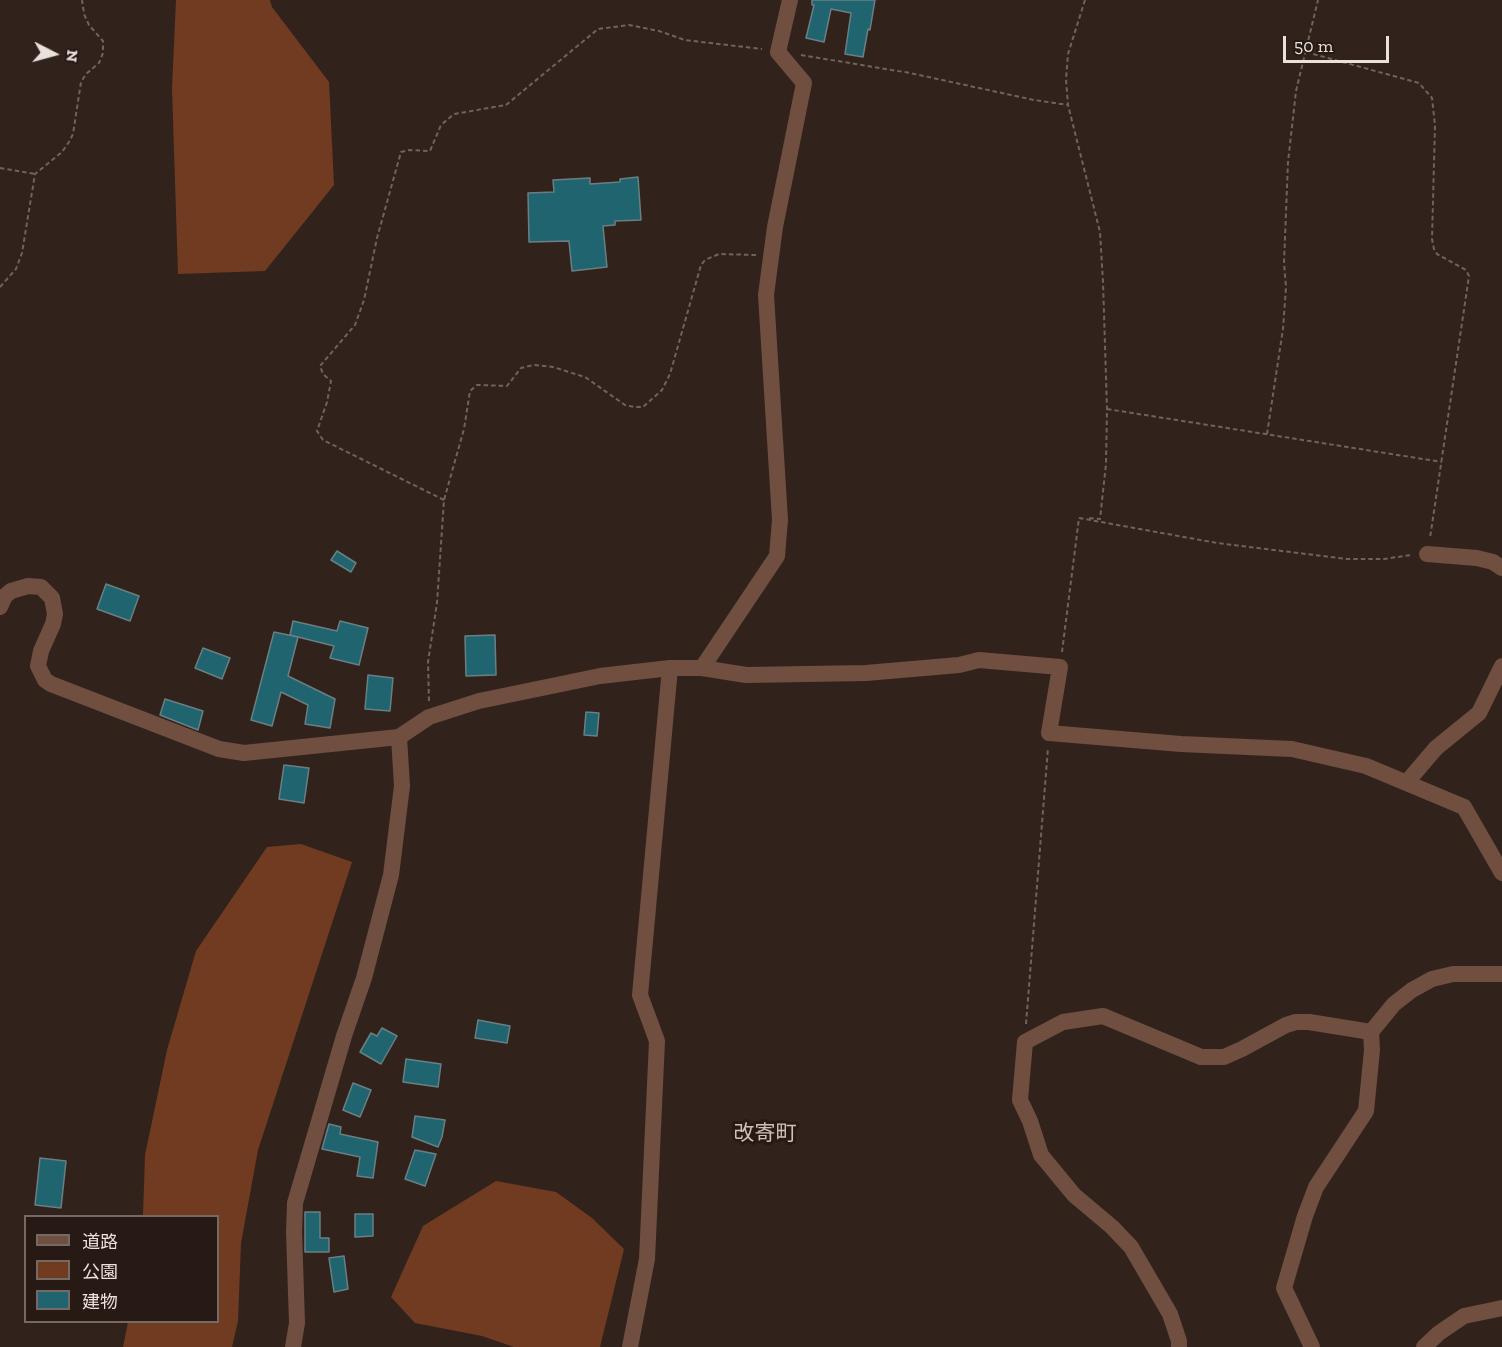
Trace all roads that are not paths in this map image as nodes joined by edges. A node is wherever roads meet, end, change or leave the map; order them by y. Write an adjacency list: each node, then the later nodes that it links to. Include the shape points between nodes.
1 (790, 0): 7 (street, via 778,52 804,83 775,227 766,295 780,520 777,556)
2 (1427, 554): 3 (street, via 1477,558)
3 (1502, 568)
4 (0, 607): 8 (street, via 11,591 41,587 52,598 55,614 39,659 45,680 219,749 244,753)
5 (1502, 666): 9 (street, via 1479,713 1436,748)
6 (670, 668): 7 (street); 8 (street, via 600,676 479,701 429,717); 15 (street, via 640,995 657,1041 647,1259)
7 (702, 668): 9 (street, via 746,675 866,673 979,660 1060,667 1049,734 1292,749 1366,766)
8 (399, 737): 14 (street, via 402,786 391,875 296,1203 297,1323)
9 (1407, 782): 10 (street, via 1464,807)
10 (1502, 873)
11 (1502, 974): 12 (street, via 1453,974 1432,979 1394,1004)
12 (1371, 1032): 16 (street, via 1296,1022 1224,1057 1201,1057 1103,1016 1063,1022 1025,1042 1020,1100 1041,1155 1074,1195 1131,1247 1170,1314); 17 (street, via 1366,1111 1316,1187 1284,1288)
13 (1502, 1308): 18 (street, via 1464,1316)
14 (293, 1347)
15 (630, 1347)
16 (1179, 1347)
17 (1312, 1347)
18 (1424, 1347)

